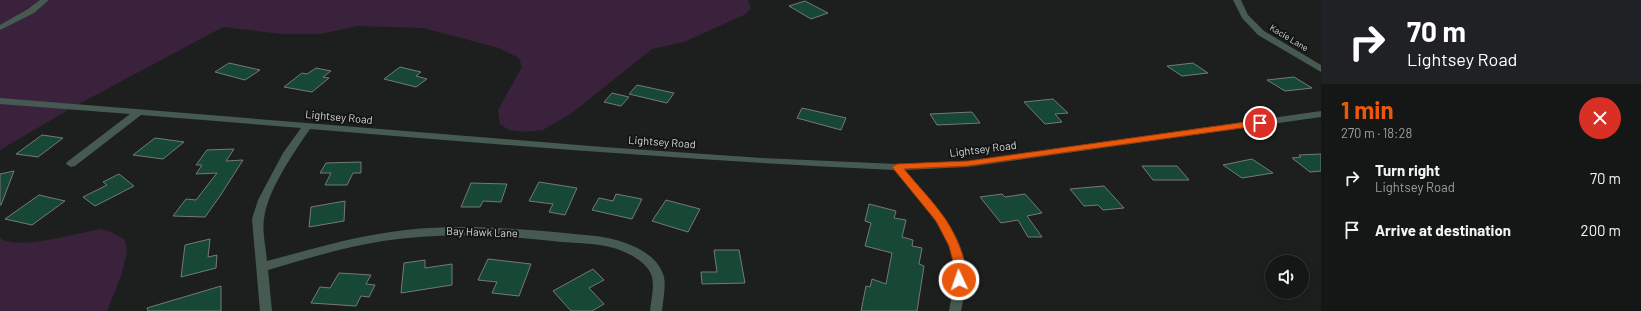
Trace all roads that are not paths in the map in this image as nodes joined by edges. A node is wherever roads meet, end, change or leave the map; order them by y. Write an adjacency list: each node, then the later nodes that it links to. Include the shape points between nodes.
1 (46, 0): 3 (street)
2 (1237, 0): 4 (street, Kacie Lane, via 1245,16 1261,33)
3 (0, 28)
4 (1321, 69)
5 (0, 101): 6 (street, Lightsey Road)
6 (138, 113): 8 (street, Lightsey Road); 9 (street)
7 (1321, 114): 10 (street, Lightsey Road, via 968,164)
8 (307, 126): 10 (street, Lightsey Road, via 602,150); 11 (street, via 288,153 262,200 258,220)
9 (71, 164)
10 (897, 167): 14 (street, via 940,219 954,246 961,269)
11 (263, 267): 12 (street); 13 (street, Bay Hawk Lane, via 381,237 433,231 484,230 614,243 649,262 656,272 659,283)
12 (266, 311)
13 (656, 311)
14 (955, 311)

